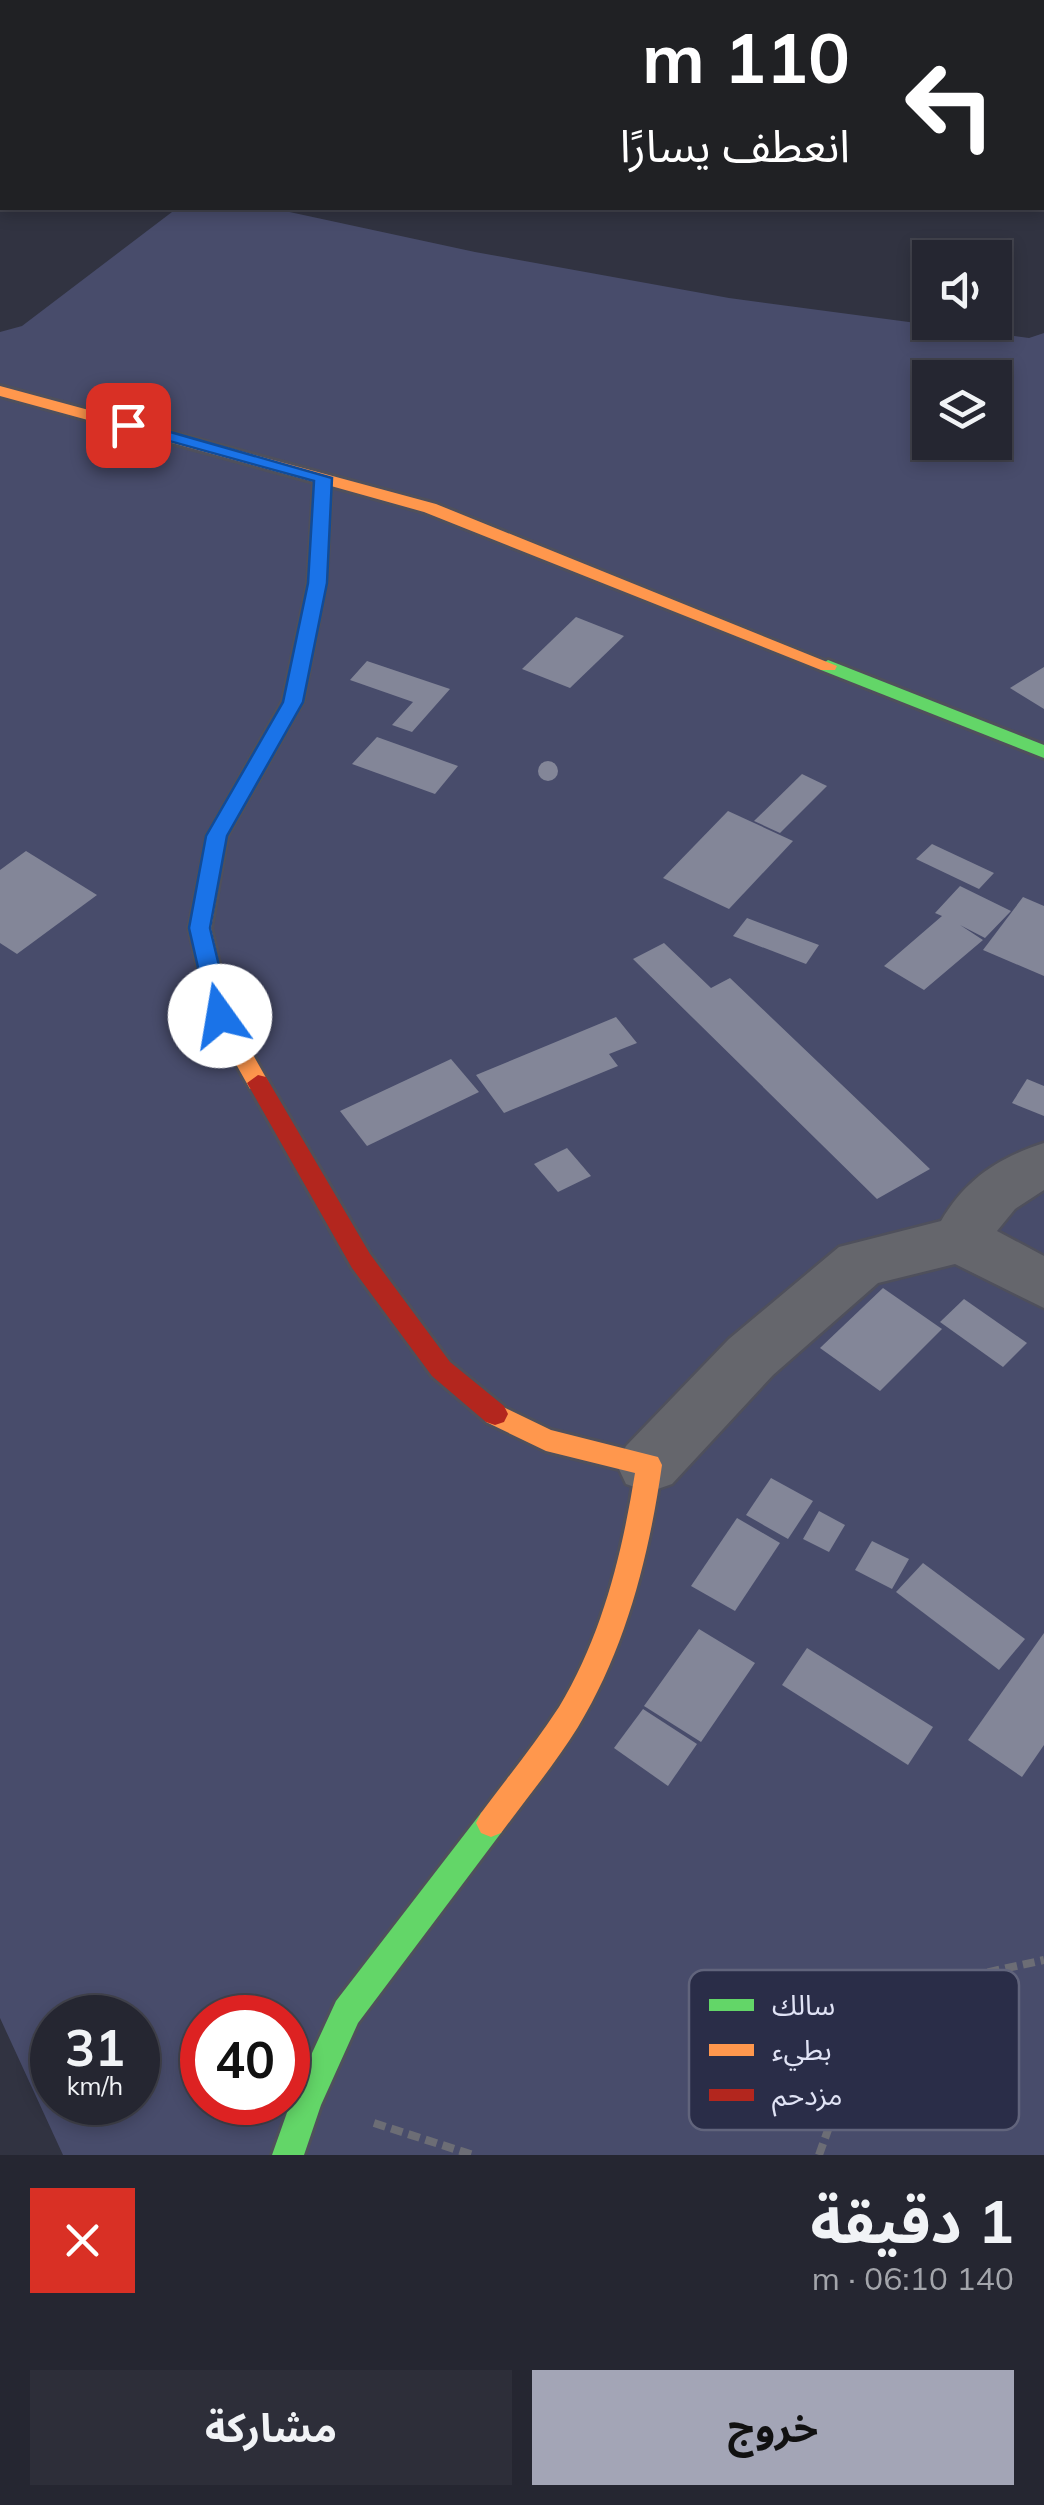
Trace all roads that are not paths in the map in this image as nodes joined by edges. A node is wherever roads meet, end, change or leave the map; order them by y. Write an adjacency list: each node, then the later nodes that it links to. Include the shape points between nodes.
1 (0, 392): 2 (street)
2 (323, 478): 3 (street, via 517,540); 7 (street, via 318,583 293,702 216,836 200,928 220,1016 361,1261 442,1369 498,1416 546,1440)
3 (1044, 752)
4 (1044, 1165): 5 (street, via 1002,1185)
5 (962, 1238): 6 (street); 7 (street, via 860,1264 751,1357)
6 (1044, 1284)
7 (649, 1465): 8 (street, via 616,1619 578,1700 347,2012)
8 (288, 2155)

